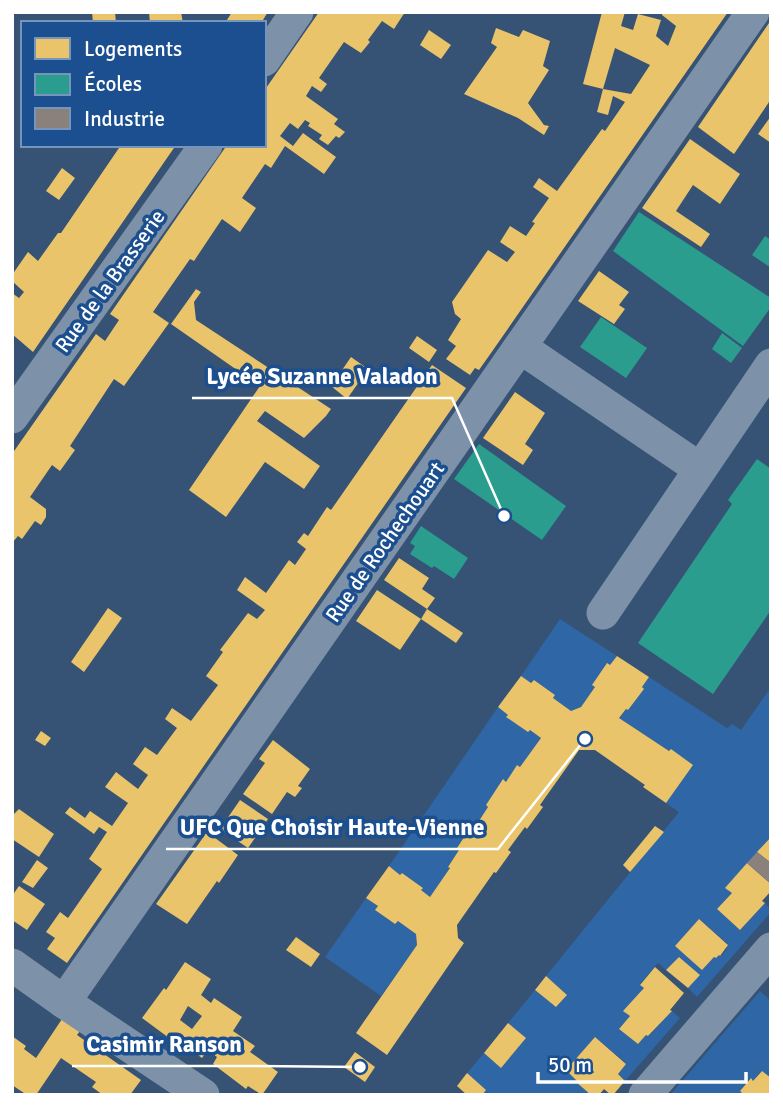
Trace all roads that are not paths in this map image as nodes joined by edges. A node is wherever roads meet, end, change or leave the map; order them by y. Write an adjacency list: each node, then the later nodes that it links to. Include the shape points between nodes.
1 (297, 12): 3 (street)
2 (753, 12): 5 (street, Rue de Rochechouart)
3 (266, 57)
4 (205, 147): 7 (street, Rue de la Brasserie)
5 (520, 347): 8 (street); 12 (street, Rue de Rochechouart)
6 (771, 365): 8 (street)
7 (12, 417)
8 (700, 469): 9 (street)
9 (603, 613)
10 (771, 949): 14 (street)
11 (12, 965): 12 (street)
12 (64, 1002): 13 (street)
13 (200, 1094)
14 (645, 1095)

